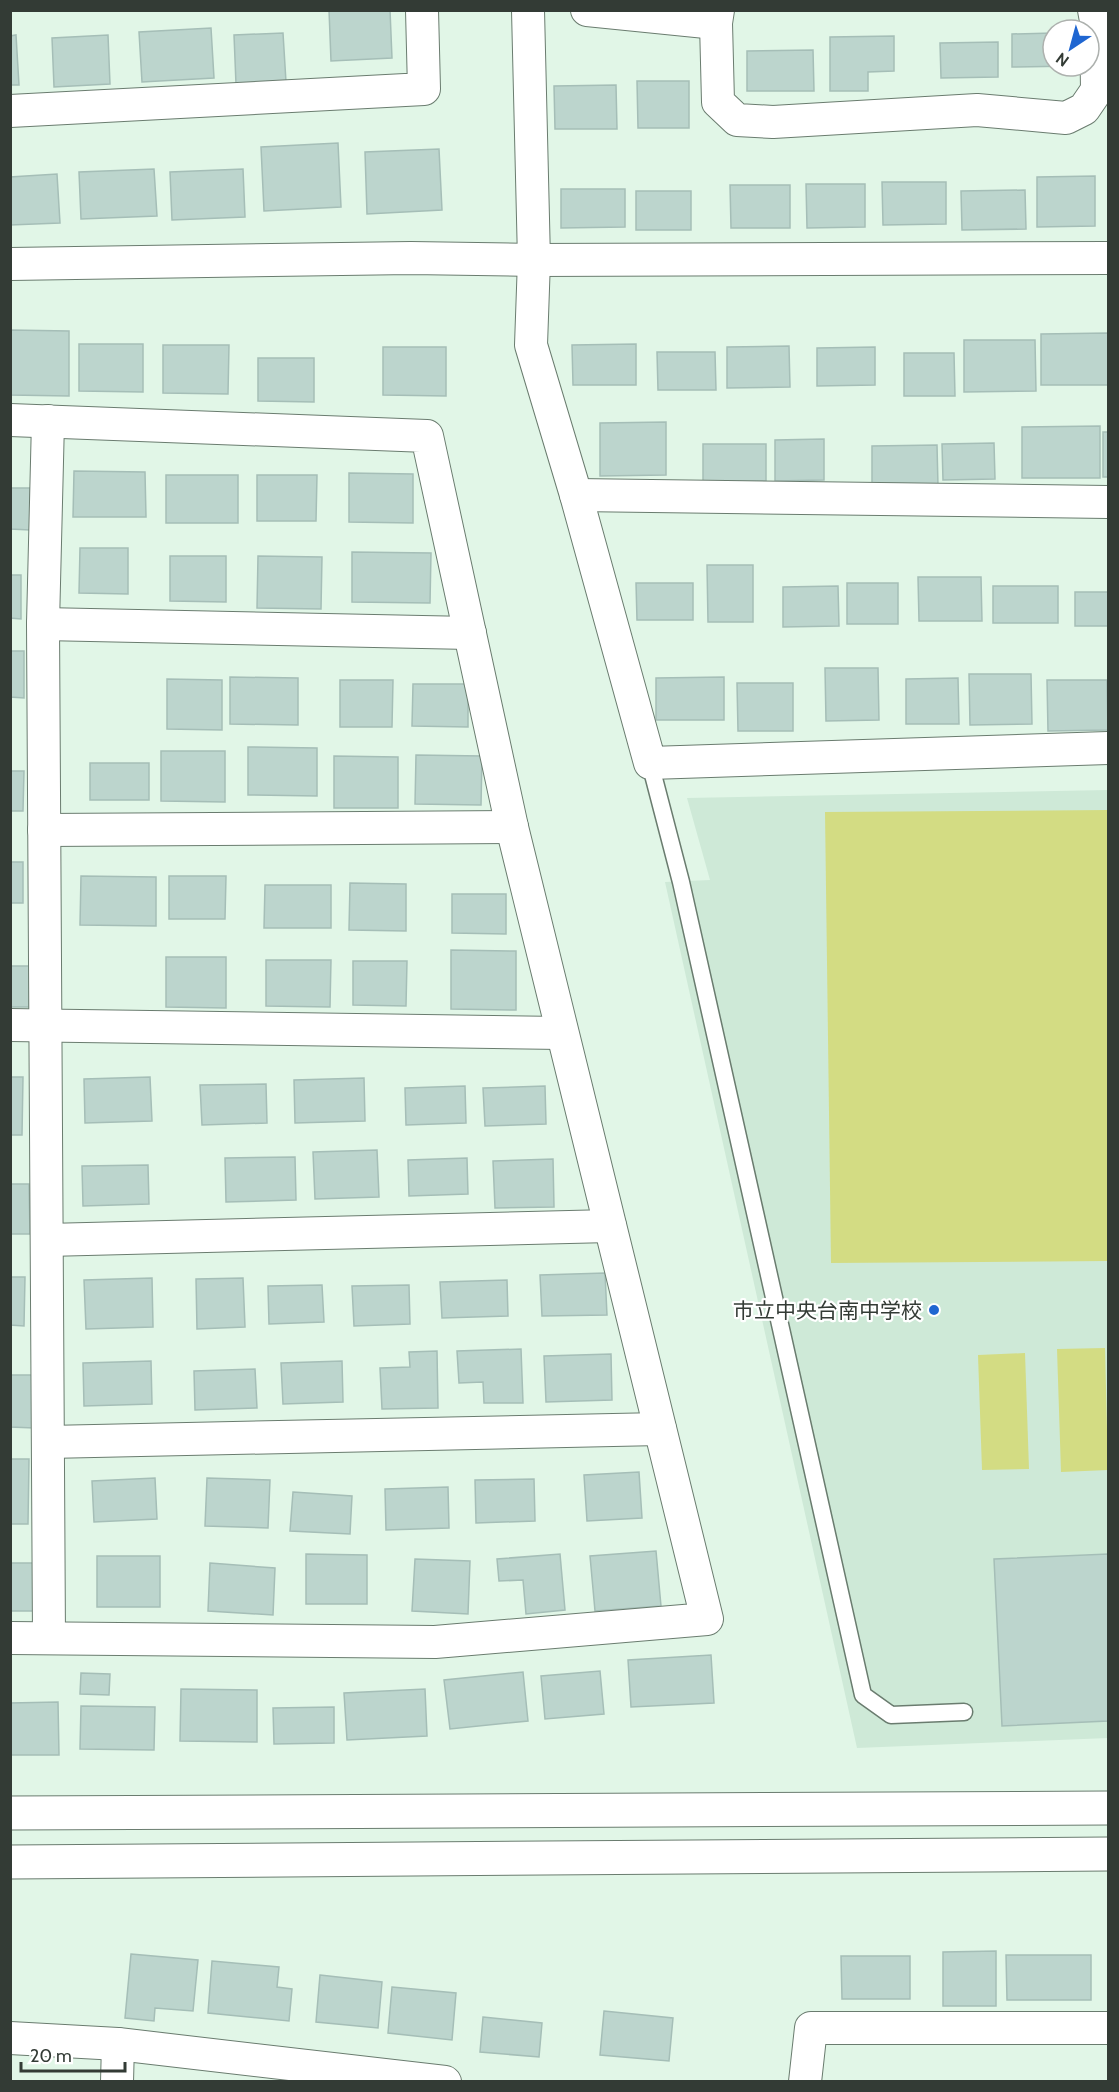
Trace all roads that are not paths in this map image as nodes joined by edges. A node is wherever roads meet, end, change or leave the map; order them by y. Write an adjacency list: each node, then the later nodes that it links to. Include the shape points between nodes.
1 (422, 10): 6 (street, via 424,89)
2 (528, 10): 8 (street)
3 (587, 10): 4 (street)
4 (717, 16): 5 (street, via 718,102 737,120 773,122 977,110 1066,118 1084,109 1097,90)
5 (1100, 17)
6 (10, 111)
7 (1108, 258): 8 (street)
8 (534, 260): 9 (street); 12 (street, via 531,345)
9 (10, 264)
10 (10, 420): 11 (street)
11 (48, 421): 14 (street); 15 (street, via 428,436)
12 (576, 495): 13 (street); 17 (street)
13 (1108, 502)
14 (43, 624): 15 (street); 19 (street)
15 (470, 633): 18 (street)
16 (1108, 748): 17 (street)
17 (650, 764): 29 (lane, via 681,882 863,1695 891,1715)
18 (512, 827): 19 (street); 22 (street)
19 (44, 830): 21 (street)
20 (10, 1025): 21 (street)
21 (46, 1027): 22 (street); 24 (street)
22 (561, 1033): 23 (street)
23 (610, 1226): 24 (street); 25 (street)
24 (47, 1240): 26 (street)
25 (660, 1429): 26 (street); 27 (street, via 707,1619 435,1642)
26 (48, 1442): 27 (street)
27 (49, 1637): 28 (street)
28 (10, 1638)
29 (964, 1712)
30 (1108, 1808): 31 (street)
31 (10, 1813)
32 (1108, 1854): 33 (street)
33 (10, 1862)
34 (1108, 2028): 39 (street, via 811,2028)
35 (10, 2038): 36 (street)
36 (118, 2044): 37 (street); 38 (street)
37 (117, 2082)
38 (445, 2082)
39 (805, 2082)

